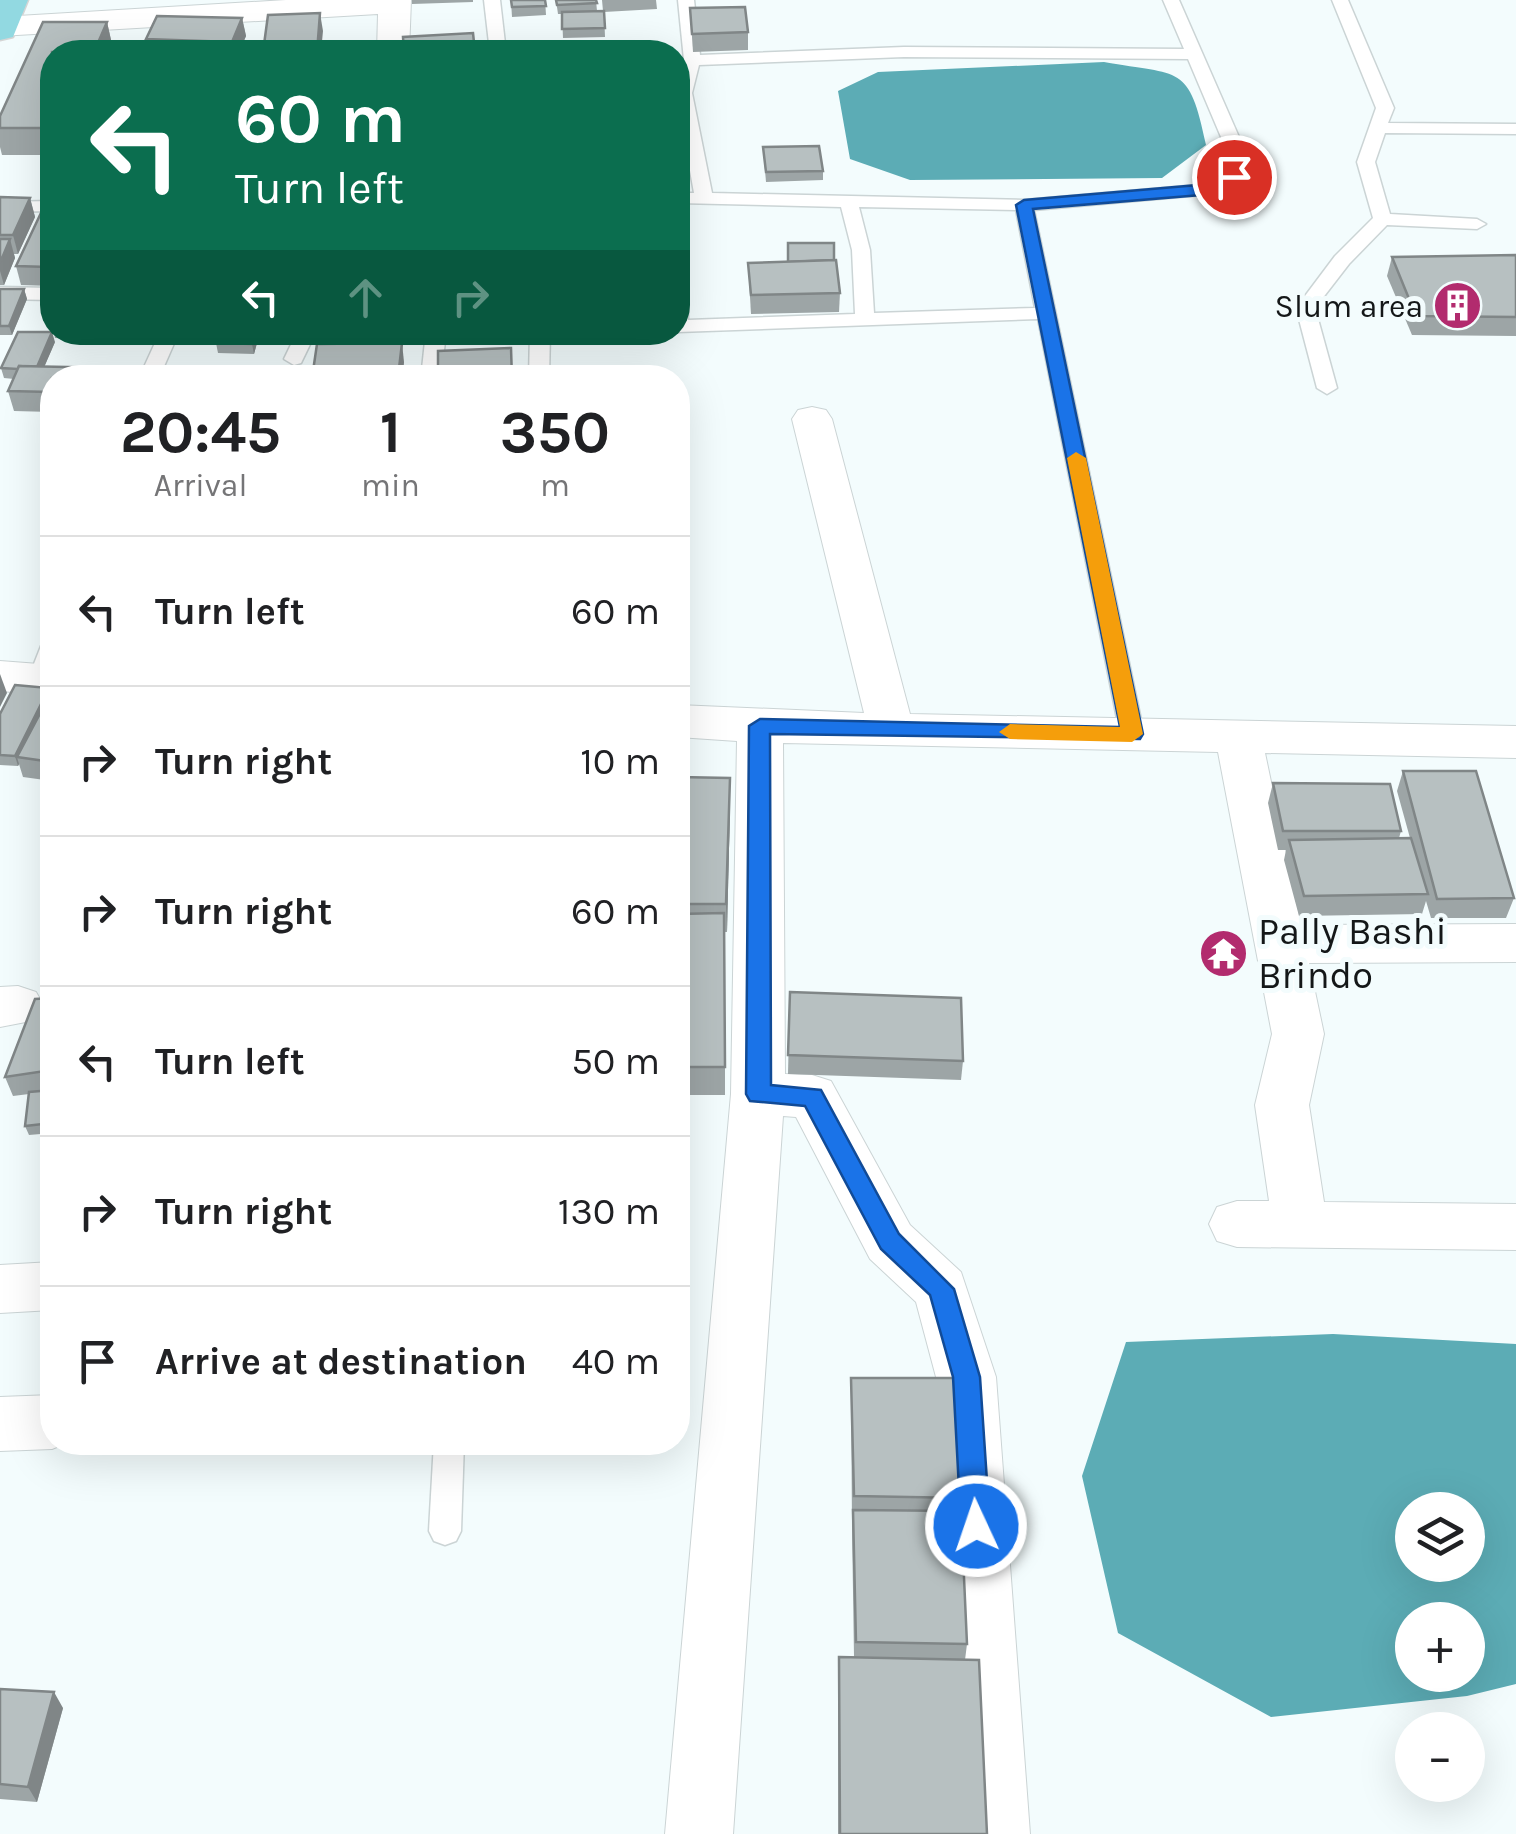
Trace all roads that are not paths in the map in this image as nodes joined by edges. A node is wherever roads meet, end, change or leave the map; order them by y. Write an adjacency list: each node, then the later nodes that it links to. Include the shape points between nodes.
1 (10, 0): 7 (main road)
2 (492, 0): 9 (lane)
3 (686, 0): 11 (lane)
4 (1171, 0): 10 (lane)
5 (1340, 0): 13 (lane, via 1384,108)
6 (395, 2): 7 (street); 8 (street)
7 (1, 28)
8 (393, 40)
9 (497, 40)
10 (1194, 54): 11 (lane, via 904,52); 19 (lane, via 1230,136 1234,177 1201,190)
11 (692, 60): 12 (lane)
12 (690, 66)
13 (1378, 128): 14 (lane); 22 (lane, via 1366,162)
14 (1516, 129)
15 (690, 134): 16 (lane)
16 (704, 197): 17 (lane); 18 (lane)
17 (690, 198)
18 (848, 200): 19 (lane); 27 (lane, via 861,250)
19 (1024, 205): 26 (lane)
20 (40, 206): 21 (lane)
21 (0, 207)
22 (1382, 220): 23 (lane); 31 (lane, via 1305,308)
23 (1477, 224)
24 (0, 294): 25 (lane)
25 (40, 294)
26 (1047, 313): 27 (lane); 36 (lane)
27 (865, 319): 28 (lane)
28 (690, 326)
29 (300, 345): 30 (lane)
30 (294, 358)
31 (1327, 388)
32 (812, 419): 35 (street)
33 (690, 722): 34 (street)
34 (760, 726): 35 (street); 41 (street)
35 (891, 729): 36 (street)
36 (1132, 734): 37 (street)
37 (1238, 737): 38 (street); 40 (street)
38 (1516, 742)
39 (1516, 942): 40 (street)
40 (1279, 944): 43 (street, via 1298,1034 1282,1105)
41 (758, 1094): 49 (street); 50 (street, via 812,1096 890,1242 941,1289 966,1377)
42 (1236, 1224): 43 (street)
43 (1300, 1224): 44 (street)
44 (1516, 1227)
45 (40, 1287): 46 (street)
46 (0, 1289)
47 (448, 1455): 48 (lane)
48 (445, 1531)
49 (699, 1834)
50 (996, 1834)

